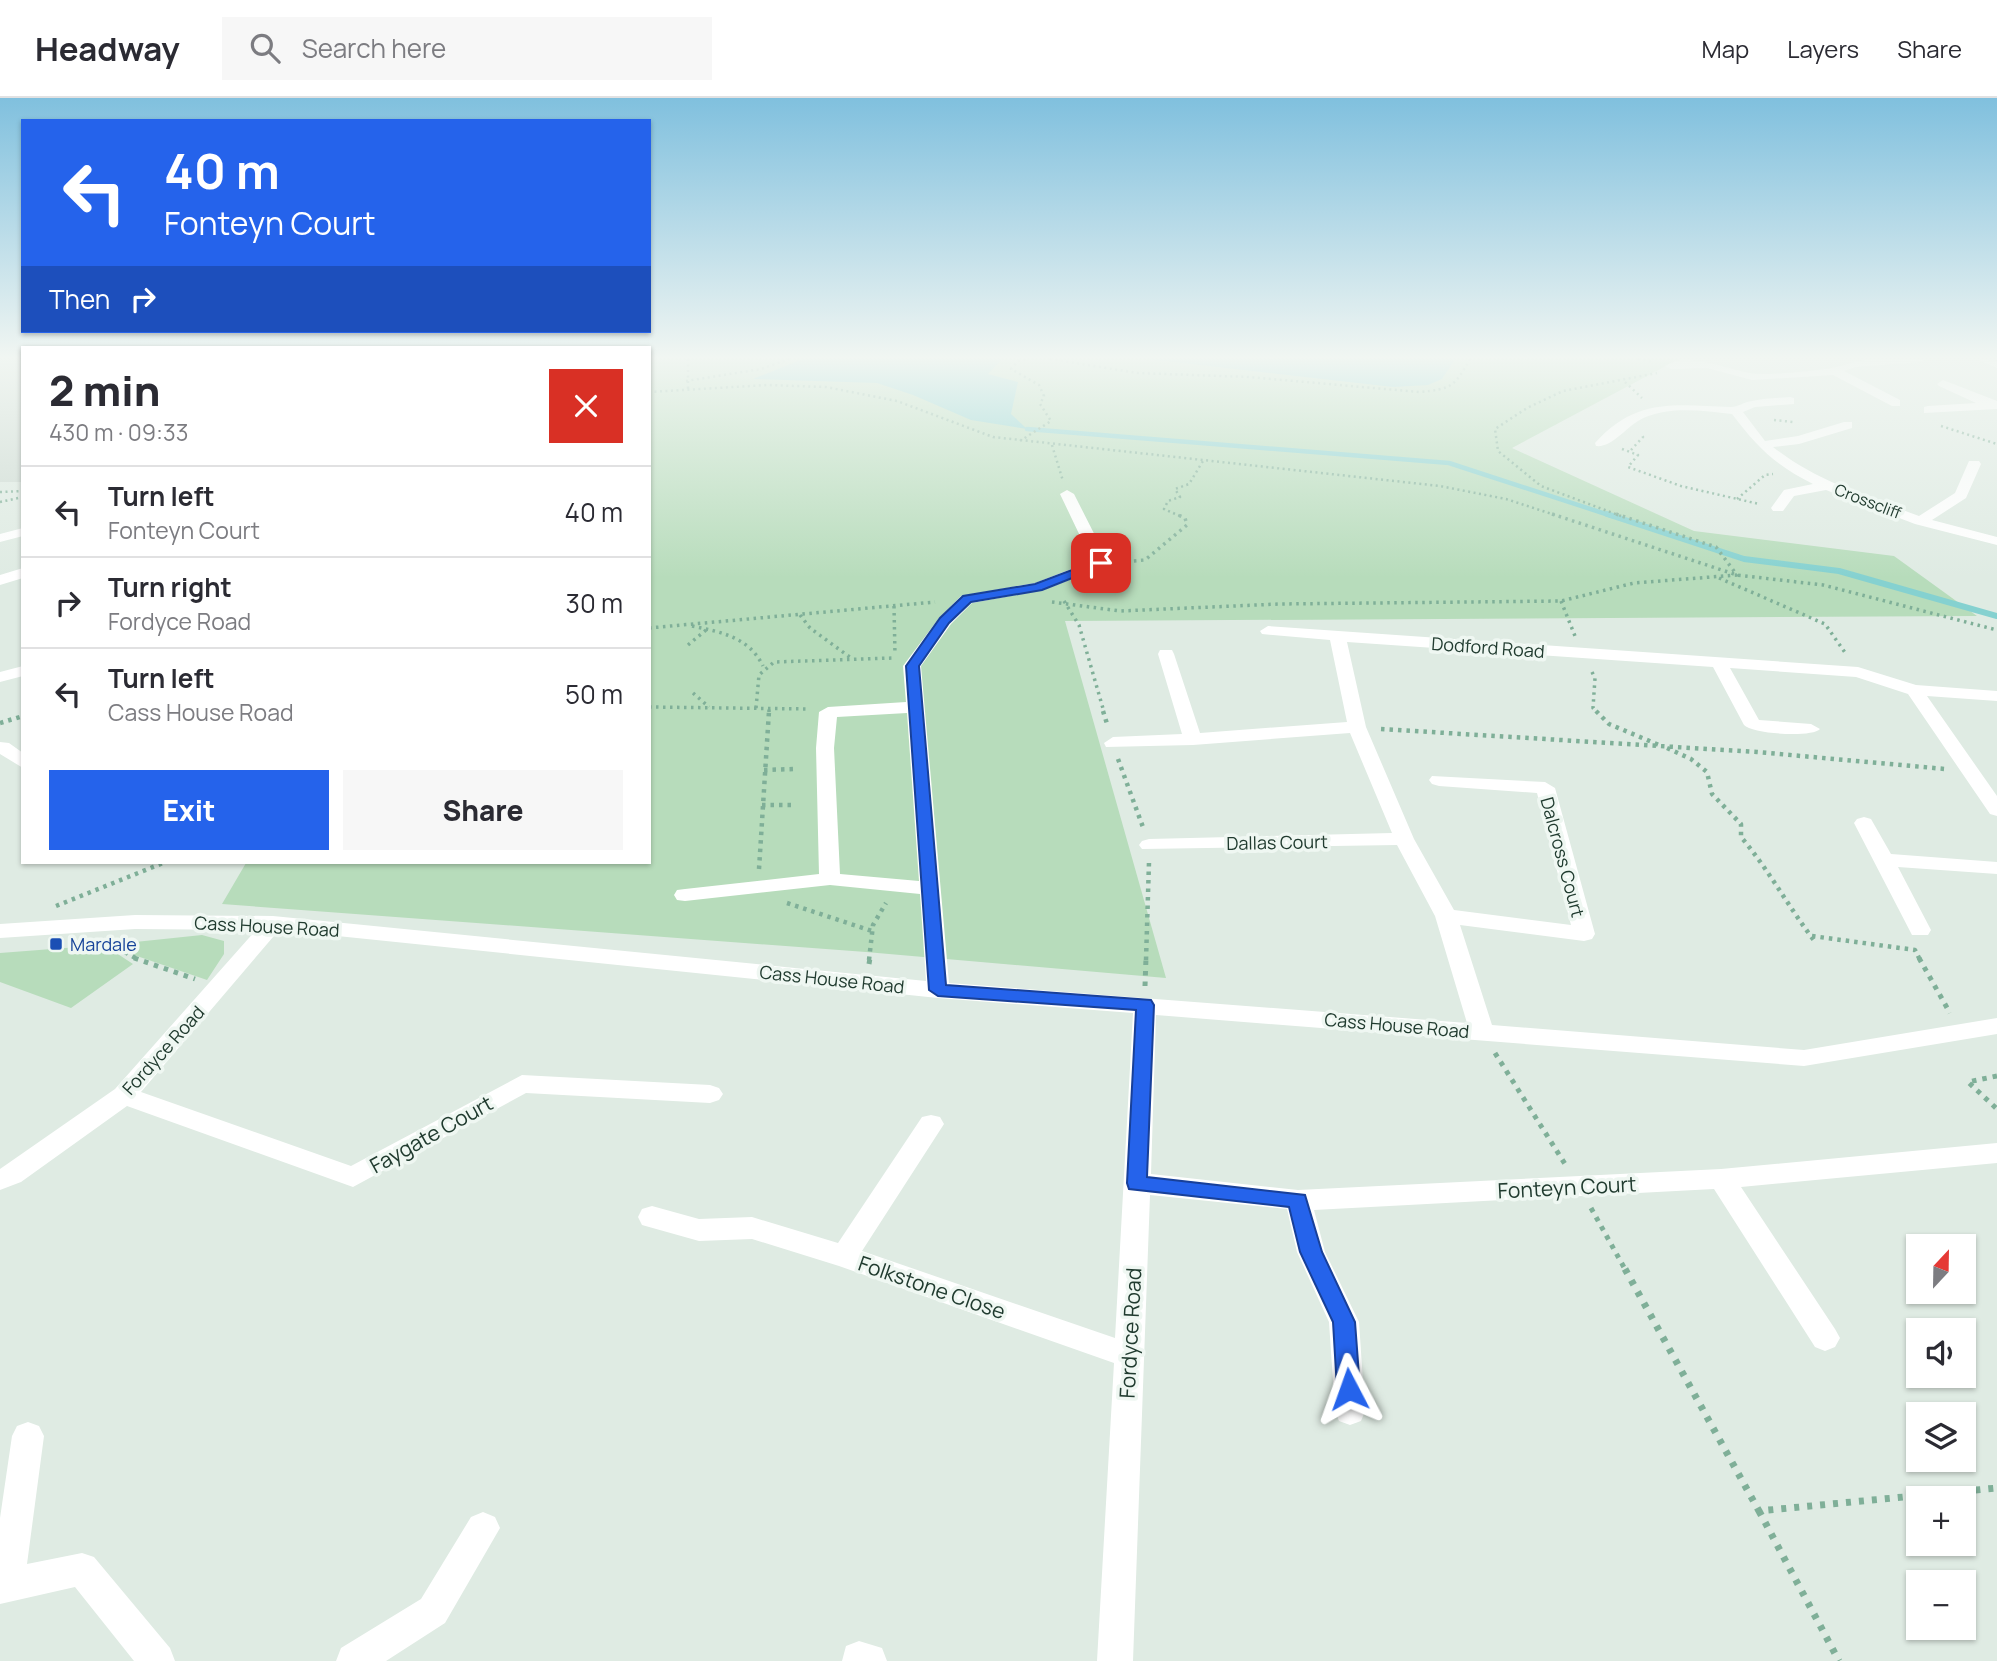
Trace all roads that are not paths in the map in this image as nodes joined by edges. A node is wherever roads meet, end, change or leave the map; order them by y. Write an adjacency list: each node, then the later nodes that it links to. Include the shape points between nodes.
1 (1616, 432): 4 (street)
2 (1752, 432): 5 (street, Crosscliff)
3 (1825, 432): 5 (street)
4 (1601, 443)
5 (1762, 445): 7 (street, Crosscliff, via 1792,469)
6 (1974, 464): 10 (street, via 1961,495)
7 (1827, 486): 9 (street, via 1789,492); 10 (street, Crosscliff)
8 (1067, 494): 24 (street, via 1101,563 1038,587 967,599 912,666)
9 (1778, 508)
10 (1920, 521): 13 (street, Crosscliff)
11 (21, 533): 12 (street)
12 (0, 538)
13 (1997, 541)
14 (21, 574): 15 (street)
15 (0, 580)
16 (1268, 631): 17 (street, Dodford Road)
17 (1337, 636): 19 (street, Dodford Road); 25 (street)
18 (1166, 654): 27 (street)
19 (1719, 663): 22 (street, Dodford Road, via 1858,672); 26 (street, via 1754,725)
20 (21, 672): 21 (street)
21 (0, 677)
22 (1914, 690): 23 (street, Dodford Road); 32 (street)
23 (1997, 696)
24 (914, 707): 38 (street, via 828,712); 39 (street)
25 (1357, 727): 27 (street); 34 (street)
26 (1811, 729)
27 (1193, 738): 28 (street)
28 (1113, 743)
29 (2, 747): 30 (street)
30 (21, 761)
31 (1439, 780): 41 (street, Dalcross Court, via 1545,788 1584,934)
32 (1995, 805)
33 (1864, 823): 36 (street)
34 (1404, 839): 35 (street, Dallas Court); 41 (street)
35 (1150, 845)
36 (1882, 860): 37 (street); 43 (street)
37 (1997, 868)
38 (830, 879): 39 (street); 40 (street)
39 (928, 888): 45 (street)
40 (685, 895)
41 (1446, 916): 48 (street)
42 (273, 923): 44 (street, Cass House Road, via 135,922); 45 (street, Cass House Road); 50 (street, Fordyce Road)
43 (1920, 930)
44 (0, 931)
45 (938, 990): 46 (street, Cass House Road)
46 (1145, 1005): 48 (street, Cass House Road); 55 (street, Fordyce Road)
47 (1997, 1026): 48 (street, Cass House Road, via 1804,1058)
48 (1482, 1032)
49 (710, 1094): 50 (street, Faygate Court, via 522,1084 353,1177)
50 (124, 1095): 53 (street, Fordyce Road)
51 (931, 1124): 58 (street, Folkstone Close)
52 (1997, 1153): 54 (street, Fonteyn Court)
53 (4, 1175)
54 (1721, 1179): 56 (street, Fonteyn Court); 59 (street)
55 (1137, 1183): 56 (street, Fonteyn Court); 60 (street, Fordyce Road)
56 (1298, 1200): 61 (street, via 1311,1252 1344,1322)
57 (652, 1217): 58 (street, via 699,1230 752,1228)
58 (844, 1256): 60 (street, Folkstone Close)
59 (1825, 1338)
60 (1129, 1356): 67 (street, Fordyce Road)
61 (1350, 1411)
62 (28, 1436): 64 (street)
63 (483, 1528): 66 (street, via 433,1611)
64 (3, 1586): 65 (street, via 82,1569)
65 (157, 1661)
66 (354, 1661)
67 (1115, 1661)

